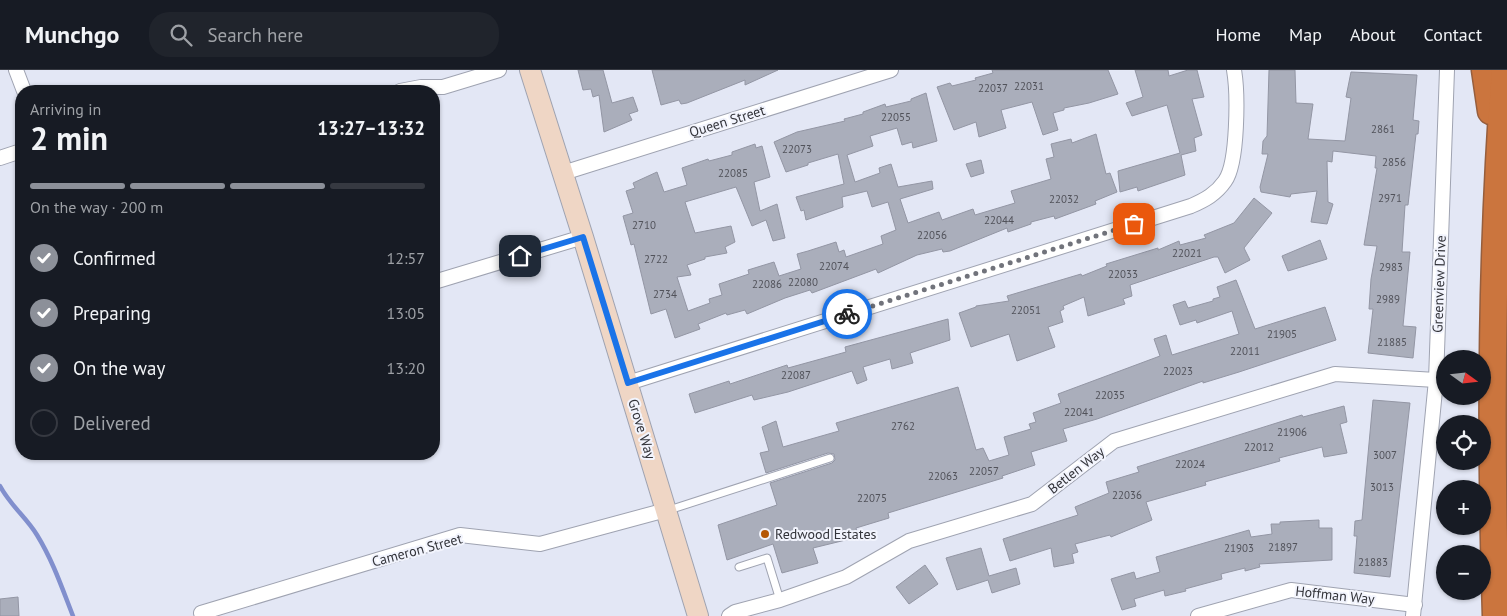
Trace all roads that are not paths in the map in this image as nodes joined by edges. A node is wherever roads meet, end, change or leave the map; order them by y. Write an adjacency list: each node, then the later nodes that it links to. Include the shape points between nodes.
1 (16, 70): 9 (street)
2 (499, 70): 10 (street)
3 (530, 70): 14 (main road, Grove Way)
4 (891, 70): 14 (street, Queen Street)
5 (1234, 70): 19 (street, via 1237,86 1233,157 1226,180 1210,198)
6 (1447, 70): 17 (street, Greenview Drive)
7 (1485, 70): 13 (highway)
8 (1505, 70): 13 (highway)
9 (22, 85)
10 (440, 87)
11 (15, 153): 12 (street)
12 (0, 158)
13 (1499, 167): 29 (highway, via 1492,430)
14 (563, 172): 15 (main road, Grove Way)
15 (583, 237): 16 (street); 19 (main road, Grove Way)
16 (440, 280)
17 (1437, 350)
18 (1436, 380): 23 (street, Betlen Way, via 1335,374 1114,441 1032,504 909,541 846,577); 24 (street, Greenview Drive)
19 (628, 383): 21 (main road, Grove Way)
20 (830, 458): 21 (lane)
21 (666, 510): 25 (street, Cameron Street, via 540,544 460,535); 26 (main road, Grove Way)
22 (739, 567): 23 (lane, via 767,558)
23 (780, 600): 27 (street, Betlen Way)
24 (1414, 610): 28 (street, Hoffman Way, via 1291,590)
25 (200, 613)
26 (698, 616)
27 (729, 616)
28 (1198, 616)
29 (1496, 616)

